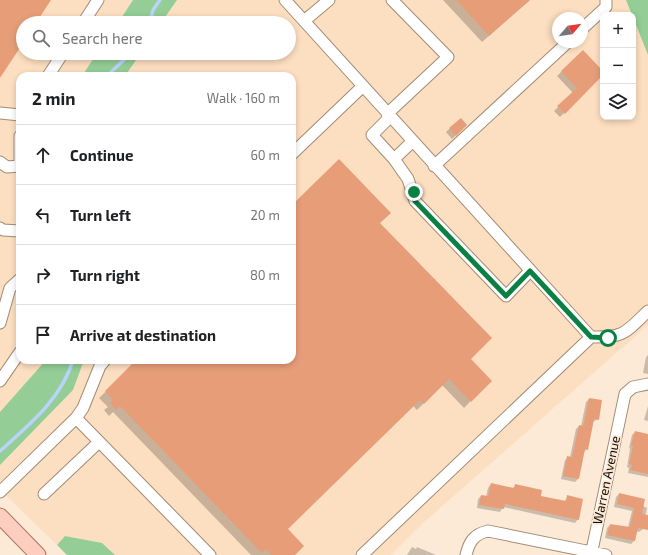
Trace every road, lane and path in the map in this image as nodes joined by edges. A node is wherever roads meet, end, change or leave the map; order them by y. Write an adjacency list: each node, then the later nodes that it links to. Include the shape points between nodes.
1 (98, 0): 6 (street)
2 (285, 0): 7 (street)
3 (329, 0): 7 (street)
4 (392, 0): 15 (street, via 448,57)
5 (606, 0): 8 (street, via 606,7)
6 (88, 16)
7 (304, 21): 12 (street)
8 (588, 24)
9 (562, 48): 21 (street)
10 (58, 60): 11 (street)
11 (51, 72)
12 (362, 87): 15 (street); 17 (street)
13 (0, 113): 14 (street)
14 (16, 115)
15 (389, 116): 16 (street); 18 (street, via 372,135)
16 (412, 142): 18 (street); 21 (street)
17 (296, 150)
18 (394, 159): 24 (street, via 408,179 415,201 506,296)
19 (0, 162): 20 (street, via 7,167)
20 (16, 166)
21 (434, 166): 24 (street)
22 (0, 228): 23 (street)
23 (16, 231)
24 (530, 271): 28 (street)
25 (16, 283): 27 (street, via 10,288)
26 (648, 311): 28 (street, via 625,334 608,338)
27 (0, 323)
28 (591, 337): 41 (street)
29 (16, 358): 31 (street)
30 (102, 364): 33 (street, via 83,408)
31 (0, 381)
32 (648, 384): 38 (street, Warren Avenue, via 638,385 625,394)
33 (76, 418): 34 (street); 35 (street)
34 (99, 442): 36 (street); 40 (street)
35 (0, 492)
36 (44, 494)
37 (0, 516): 39 (main road)
38 (591, 554): 42 (street, via 488,531 476,535 468,546); 43 (street)
39 (38, 555)
40 (210, 555)
41 (362, 555)
42 (466, 555)
43 (606, 555)

